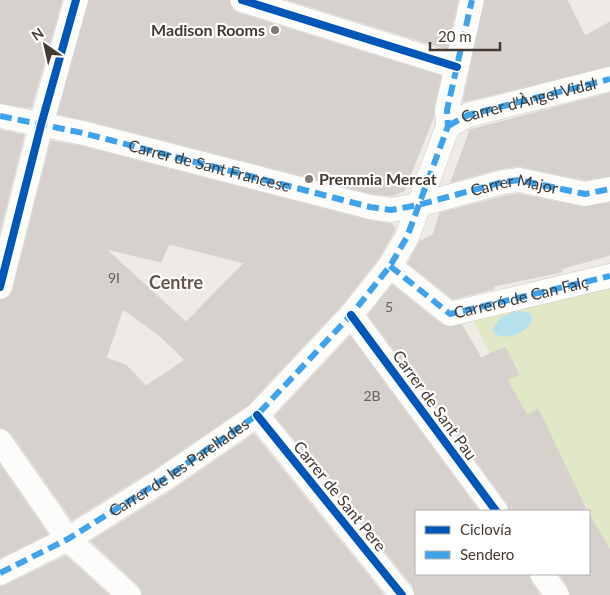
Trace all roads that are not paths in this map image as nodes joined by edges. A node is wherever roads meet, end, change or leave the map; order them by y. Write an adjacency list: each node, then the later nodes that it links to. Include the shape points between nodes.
1 (76, 0): 7 (street)
2 (242, 0): 4 (street)
3 (472, 0): 4 (street, Carrer de les Parellades)
4 (457, 67): 8 (street, Carrer de les Parellades, via 447,110)
5 (610, 80): 8 (street, Carrer d'Àngel Vidal, via 468,115)
6 (0, 116): 7 (street, Carrer de Sant Francesc)
7 (41, 125): 10 (street, Carrer de Sant Francesc, via 370,207 390,210); 13 (street)
8 (448, 126): 10 (street, Carrer de les Parellades)
9 (610, 190): 10 (street, Carrer Major, via 585,194 519,180)
10 (418, 205): 11 (street, Carrer de les Parellades, via 407,237)
11 (390, 266): 12 (street, Carreró de Can Falç, via 450,314); 14 (street, Carrer de les Parellades)
12 (610, 276)
13 (0, 287)
14 (351, 315): 15 (street, Carrer de les Parellades); 17 (street, Carrer de Sant Pau)
15 (257, 415): 18 (street, Carrer de les Parellades, via 164,479); 22 (street, Carrer de Sant Pere)
16 (0, 441): 18 (street)
17 (495, 510)
18 (68, 538): 19 (street, Carrer de les Parellades); 21 (street)
19 (0, 572)
20 (543, 575): 23 (street)
21 (129, 595)
22 (402, 595)
23 (557, 595)

